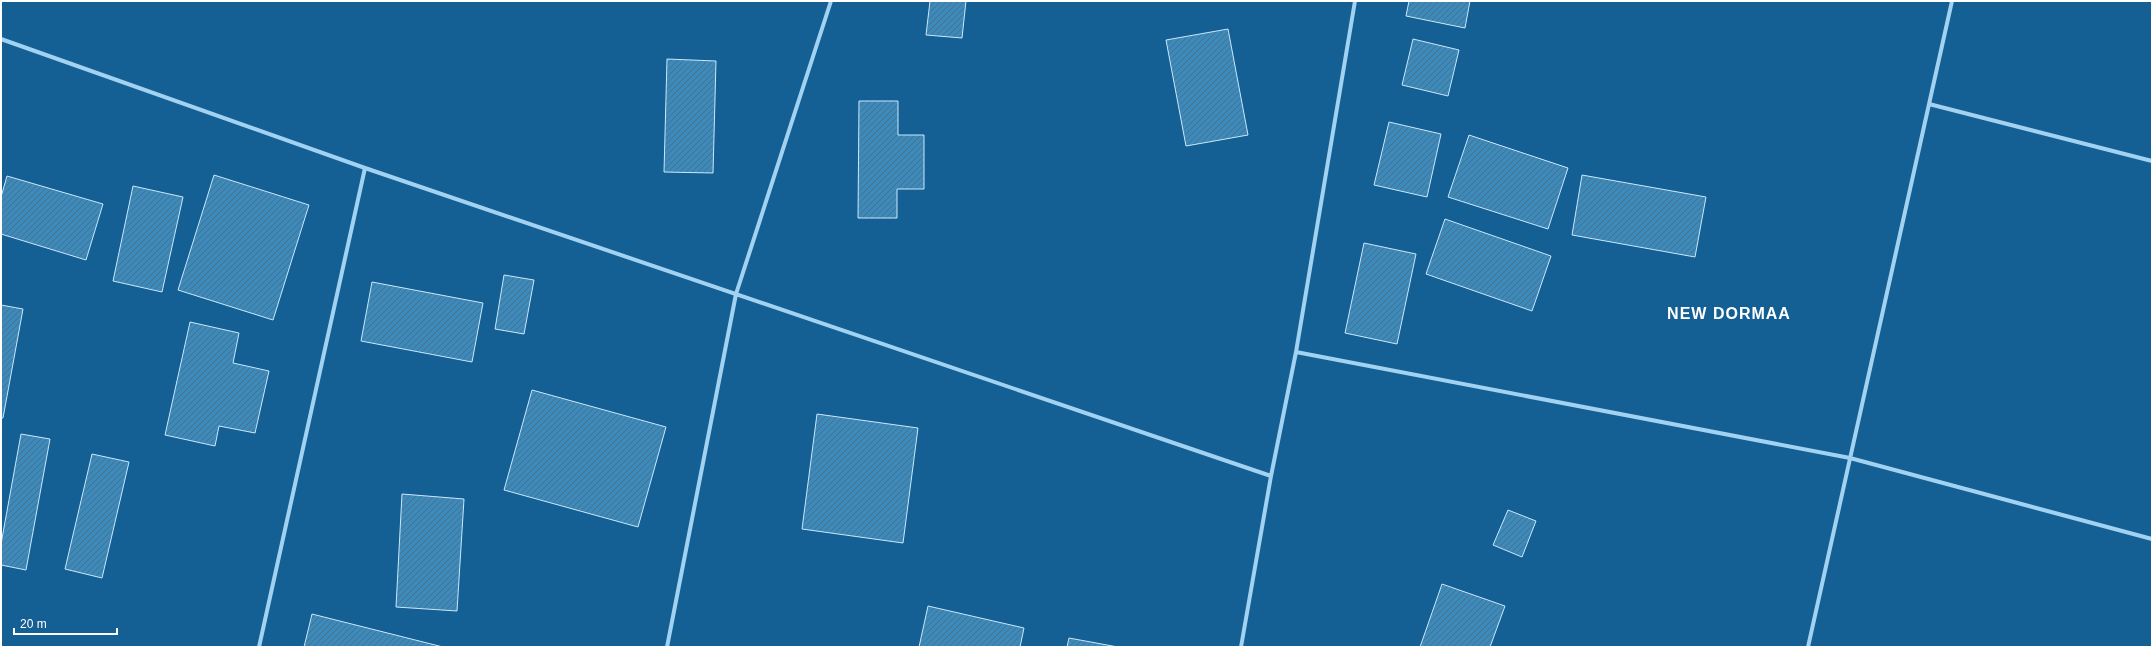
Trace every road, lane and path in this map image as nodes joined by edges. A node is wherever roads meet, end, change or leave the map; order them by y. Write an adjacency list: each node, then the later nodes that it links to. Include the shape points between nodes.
1 (831, 1): 8 (street)
2 (1355, 1): 9 (street)
3 (1952, 1): 5 (street)
4 (1, 39): 7 (street)
5 (1929, 104): 6 (street); 10 (street)
6 (2152, 161)
7 (365, 168): 8 (street); 13 (street)
8 (736, 294): 11 (street); 14 (street)
9 (1296, 352): 10 (street); 11 (street)
10 (1850, 458): 12 (street); 16 (street)
11 (1271, 476): 15 (street)
12 (2152, 539)
13 (259, 647)
14 (667, 647)
15 (1241, 647)
16 (1808, 647)

